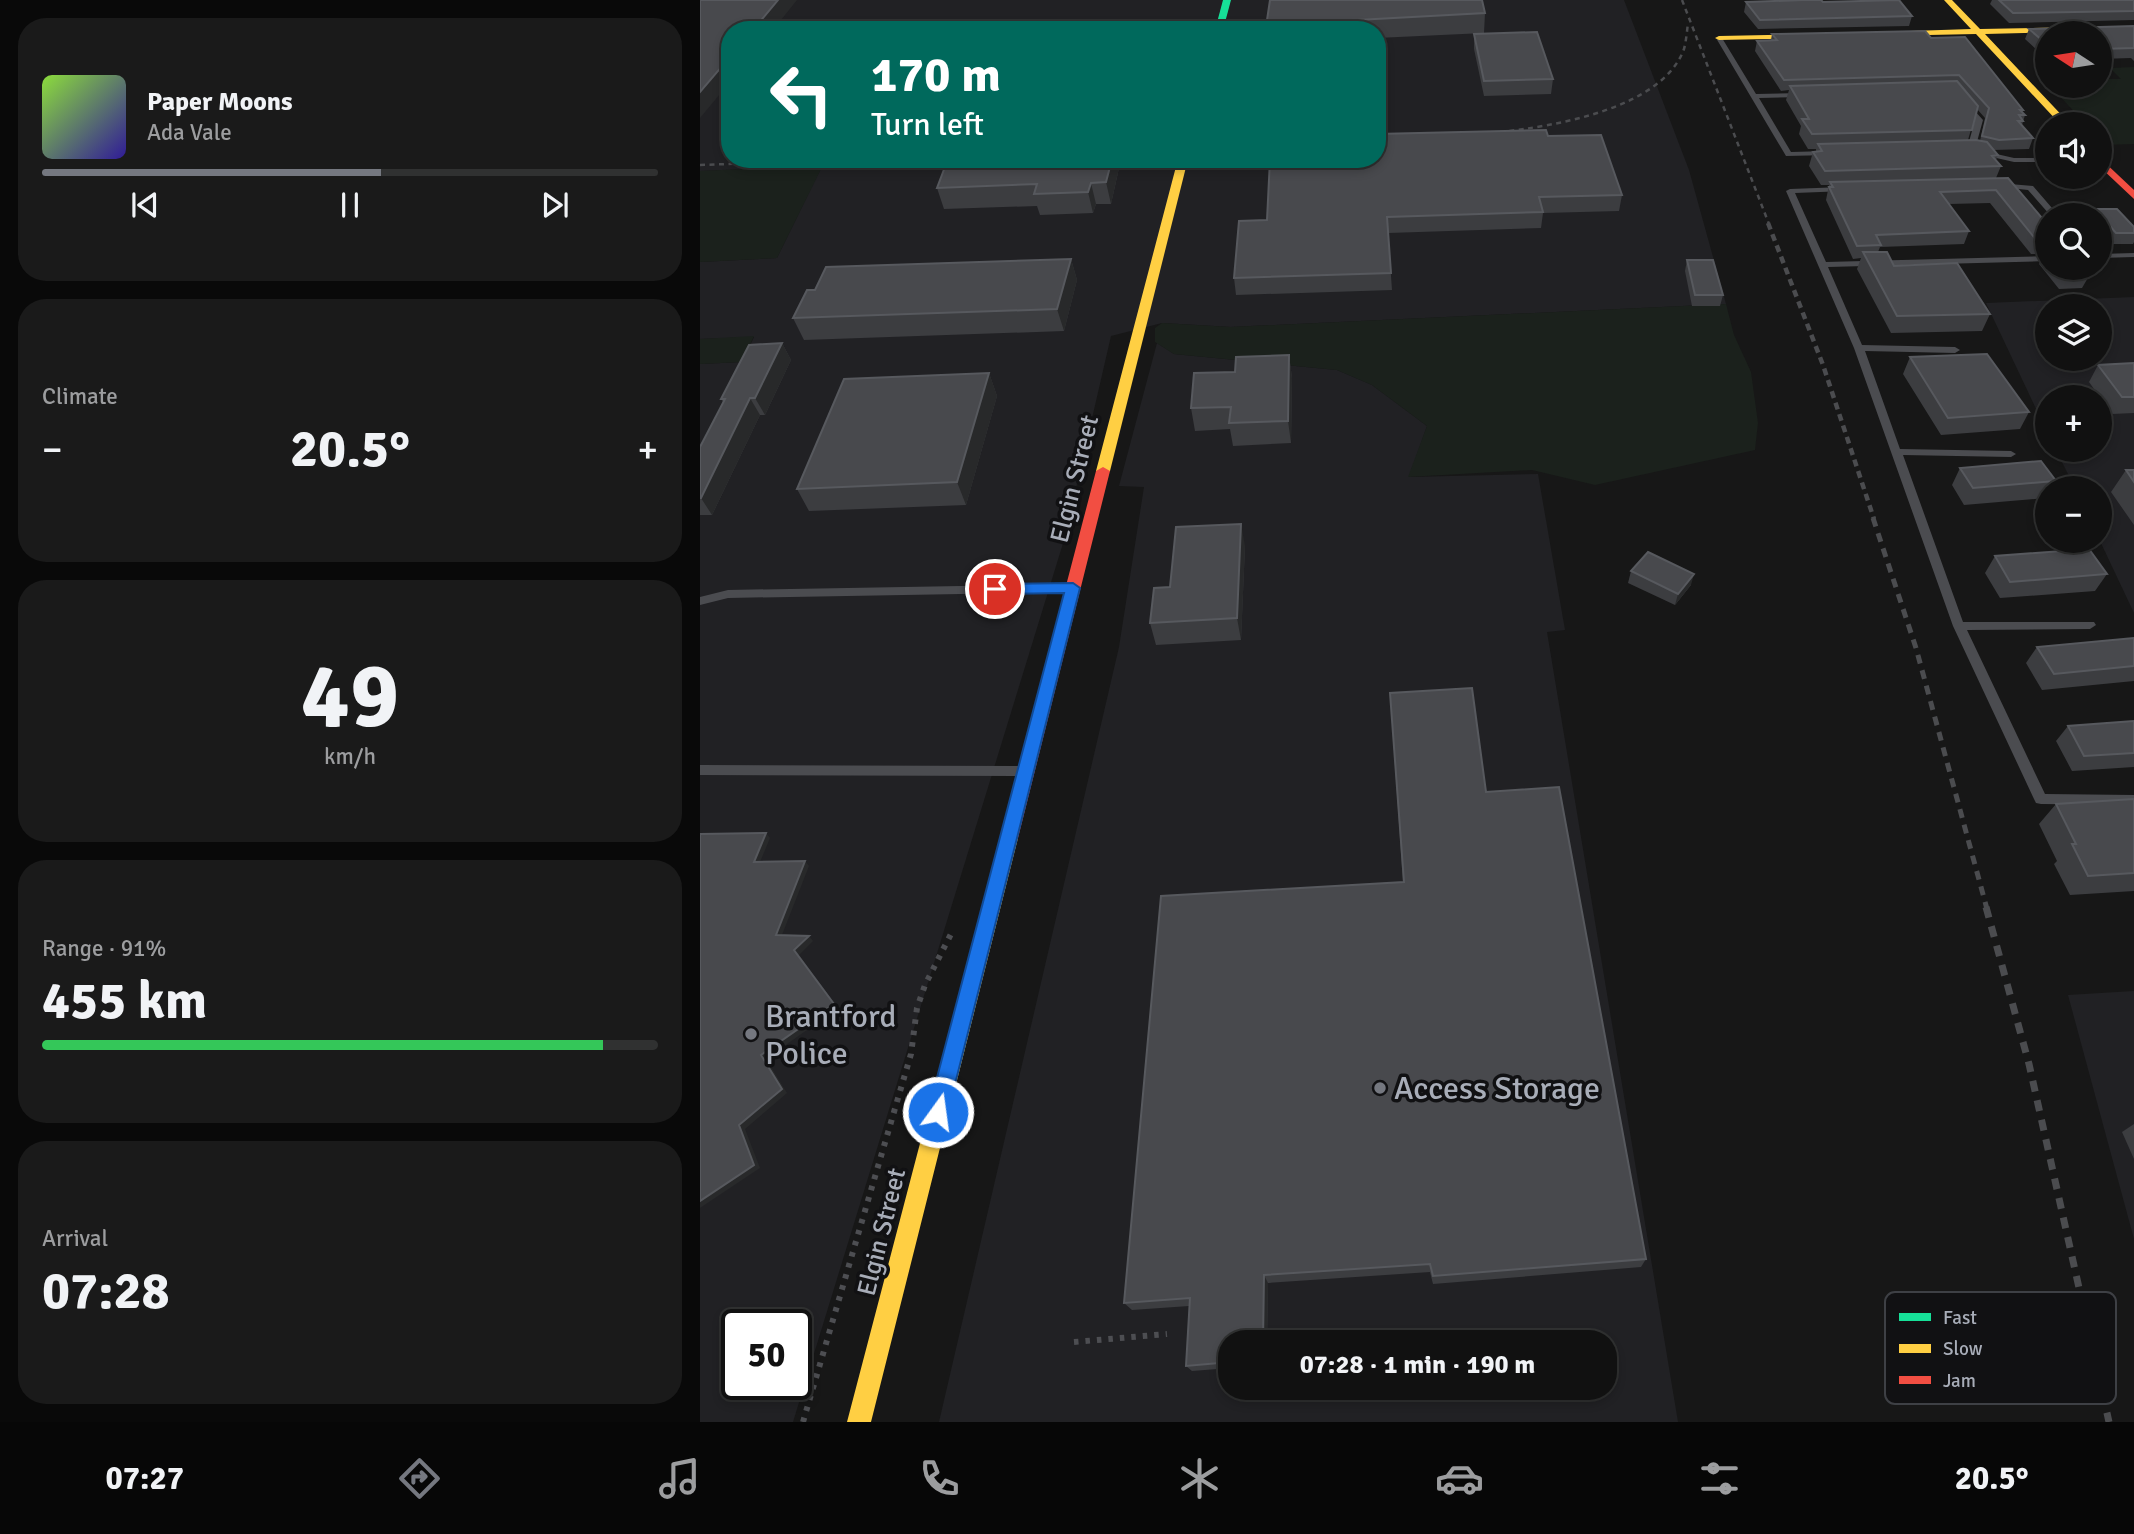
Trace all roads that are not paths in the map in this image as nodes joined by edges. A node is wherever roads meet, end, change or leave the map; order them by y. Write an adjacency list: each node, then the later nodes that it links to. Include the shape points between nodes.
1 (1227, 0): 3 (main road)
2 (1948, 0): 5 (main road)
3 (1221, 21)
4 (2134, 28): 5 (main road)
5 (1978, 32): 6 (main road); 12 (main road)
6 (1869, 34)
7 (1828, 36): 8 (main road)
8 (1719, 38): 11 (lane)
9 (1955, 90): 13 (lane, via 1979,120)
10 (1807, 95): 11 (lane)
11 (1753, 96): 15 (lane, via 1788,155)
12 (2054, 112)
13 (1971, 149): 14 (lane); 16 (lane, via 2014,160)
14 (1958, 150)
15 (1841, 153)
16 (2035, 160)
17 (1181, 168): 31 (main road, Elgin Street)
18 (2112, 173): 21 (main road)
19 (1983, 185): 22 (lane, via 2030,188)
20 (1859, 189): 26 (lane, via 1790,191)
21 (2134, 196)
22 (2043, 203)
23 (2134, 255): 24 (lane)
24 (2112, 256)
25 (2035, 258): 26 (lane)
26 (1822, 265): 27 (lane)
27 (1859, 348): 28 (lane); 29 (lane)
28 (1955, 350)
29 (1895, 452): 30 (lane); 34 (lane)
30 (2011, 454)
31 (1073, 588): 32 (lane, via 728,594); 36 (main road, Elgin Street)
32 (700, 601)
33 (2090, 625): 34 (lane)
34 (1959, 626): 37 (lane, via 2041,799)
35 (700, 770): 36 (lane)
36 (1026, 771): 38 (main road, Elgin Street)
37 (2134, 800)
38 (859, 1422)

